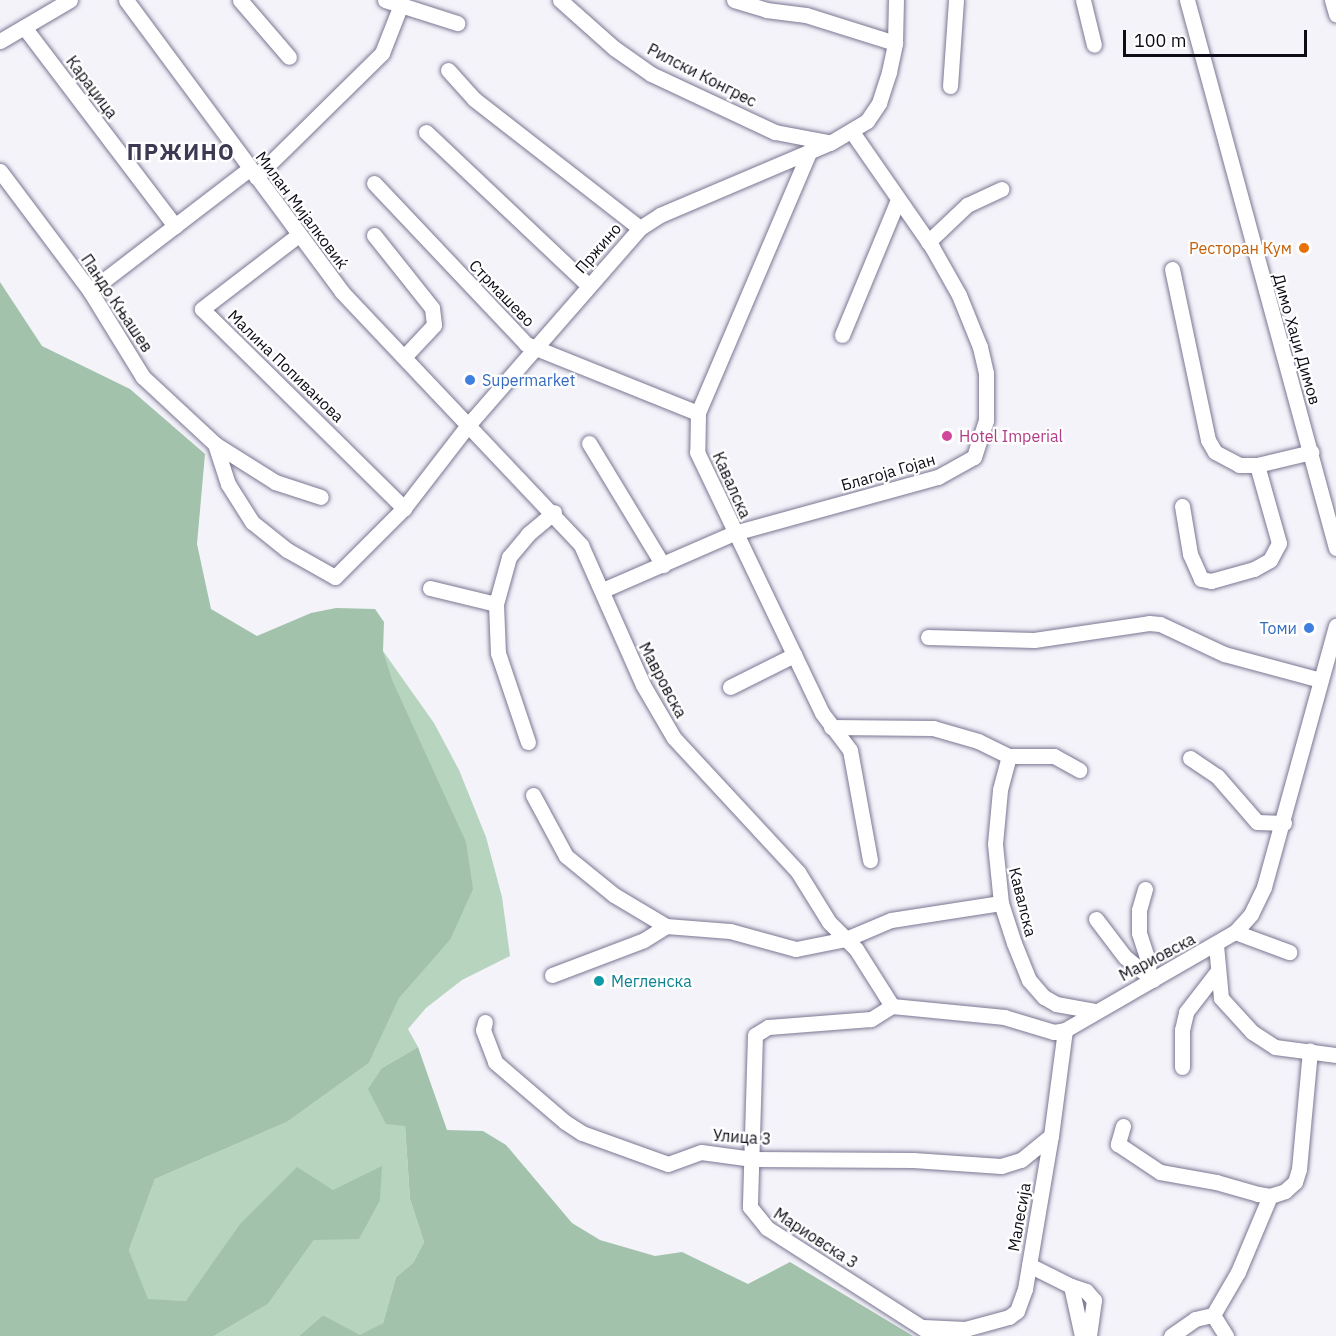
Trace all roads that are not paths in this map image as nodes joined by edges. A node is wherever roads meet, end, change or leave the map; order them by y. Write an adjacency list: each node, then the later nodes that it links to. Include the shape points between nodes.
1 (70, 0): 15 (street)
2 (126, 0): 29 (street, Милан Мијалковиќ)
3 (240, 0): 19 (street)
4 (385, 0): 12 (street)
5 (560, 0): 23 (street, Рилски Конгрес, via 614,48 651,74)
6 (734, 0): 17 (street, via 766,10 806,15)
7 (896, 0): 17 (street, Пржино)
8 (956, 0): 21 (street)
9 (1083, 0): 18 (street)
10 (1186, 0): 48 (street, Димо Хаџи Димов)
11 (1332, 0): 13 (street)
12 (400, 7): 14 (street); 29 (street, via 382,53)
13 (1336, 14)
14 (457, 23)
15 (24, 27): 16 (street); 33 (street, Караџица)
16 (0, 41)
17 (895, 43): 24 (street, Пржино, via 879,103 867,121)
18 (1094, 45)
19 (289, 57)
20 (448, 70): 34 (street, via 474,99)
21 (950, 86)
22 (426, 132): 39 (street)
23 (775, 132): 25 (street, Рилски Конгрес); 27 (street)
24 (852, 132): 25 (street, Пржино); 32 (street, Благоја Гојан)
25 (830, 143): 26 (street, Пржино)
26 (810, 150): 27 (street, Пржино); 44 (street, Кавалска)
27 (792, 158): 34 (street, Пржино, via 660,215)
28 (0, 171): 40 (street, Пандо Књашев)
29 (253, 173): 33 (street); 36 (street, Милан Мијалковиќ)
30 (374, 183): 42 (street, Стрмашево, via 514,334)
31 (1001, 189): 37 (street, via 966,204)
32 (898, 200): 37 (street, Благоја Гојан); 41 (street)
33 (175, 226): 40 (street)
34 (640, 228): 39 (street, Пржино)
35 (374, 235): 43 (street, via 432,308 434,325)
36 (297, 236): 43 (street, Милан Мијалковиќ, via 342,292); 52 (street, Малина Попиванова, via 202,309)
37 (928, 242): 55 (street, Благоја Гојан, via 959,295 984,359 986,421 974,457 938,477)
38 (1172, 269): 49 (street, via 1209,444 1222,457 1239,465)
39 (589, 286): 42 (street, Пржино)
40 (90, 291): 47 (street, Пандо Књашев, via 144,377)
41 (842, 335)
42 (535, 347): 44 (street, Стрмашево); 45 (street, Пржино)
43 (404, 357): 45 (street, Милан Мијалковиќ)
44 (698, 413): 55 (street, Кавалска, via 697,452)
45 (469, 424): 52 (street, Пржино); 53 (street, Мавровска)
46 (589, 442): 57 (street)
47 (215, 444): 50 (street, Пандо Књашев, via 275,482); 58 (street, Пандо Књашев, via 228,484 252,522 287,550)
48 (1311, 452): 49 (street); 54 (street, Димо Хаџи Димов)
49 (1257, 465): 51 (street, via 1279,543 1270,560 1254,569 1211,581 1201,579 1190,554)
50 (321, 497)
51 (1182, 506)
52 (404, 508): 58 (street, Пржино)
53 (554, 512): 60 (street, Мавровска, via 581,545); 61 (street, via 509,557)
54 (1333, 519): 56 (street, Димо Хаџи Димов)
55 (734, 533): 57 (street, Благоја Гојан); 65 (street, Кавалска)
56 (1336, 548)
57 (663, 565): 60 (street, Благоја Гојан)
58 (335, 577)
59 (430, 588): 61 (street)
60 (603, 590): 81 (street, Мавровска, via 643,685 674,738 695,765 774,842 829,922)
61 (495, 604): 69 (street, via 498,653)
62 (1336, 626): 64 (street, Мариовска)
63 (928, 637): 66 (street, via 1034,640 1149,622 1224,654)
64 (1332, 654): 66 (street, Мариовска)
65 (794, 655): 67 (street); 68 (street, Кавалска)
66 (1321, 680): 74 (street, Мариовска)
67 (730, 687)
68 (831, 727): 70 (street, via 933,728 978,741); 75 (street, Кавалска, via 852,756)
69 (528, 742)
70 (1009, 756): 72 (street, via 1054,756); 77 (street, Кавалска, via 1000,790 994,844)
71 (1190, 758): 74 (street, via 1217,776 1257,822)
72 (1078, 770)
73 (533, 795): 79 (street, via 566,856 614,895)
74 (1284, 823): 80 (street, Мариовска, via 1258,904)
75 (870, 860)
76 (1145, 889): 86 (street, via 1138,910 1138,933)
77 (1001, 903): 81 (street, via 891,920); 88 (street, Кавалска, via 1035,989 1056,1004)
78 (1096, 919): 86 (street, via 1125,957)
79 (666, 926): 81 (street, via 730,931 796,949); 85 (street, via 644,940)
80 (1235, 932): 82 (street, Мариовска); 83 (street)
81 (846, 939): 87 (street)
82 (1216, 945): 84 (street); 86 (street, Мариовска)
83 (1289, 952)
84 (1217, 972): 91 (street, via 1221,998 1263,1042); 93 (street, via 1186,1012)
85 (552, 975)
86 (1150, 977): 88 (street, Мариовска)
87 (892, 1005): 90 (street, via 1004,1017 1054,1032); 96 (street, Мариовска 3, via 871,1019 759,1030 754,1057)
88 (1094, 1011): 90 (street, Мариовска)
89 (485, 1022): 96 (street, Улица 3, via 483,1030 495,1062 582,1133 668,1164 701,1152)
90 (1065, 1030): 95 (street, Малесија)
91 (1310, 1051): 92 (street); 97 (street, via 1296,1182)
92 (1336, 1055)
93 (1182, 1067)
94 (1123, 1126): 97 (street, via 1118,1144 1152,1169)
95 (1052, 1136): 96 (street, Улица 3, via 1030,1154 1000,1166 913,1160); 98 (street, Малесија)
96 (753, 1159): 101 (street, Мариовска 3, via 750,1207 758,1221)
97 (1270, 1196): 100 (street, via 1238,1272)
98 (1029, 1265): 99 (street); 101 (street, Малесија, via 1017,1311 1009,1317 965,1329)
99 (1071, 1286): 102 (street); 103 (street, via 1086,1291 1094,1300)
100 (1213, 1315): 104 (street, via 1195,1319); 105 (street)
101 (928, 1332)
102 (1082, 1336)
103 (1089, 1336)
104 (1171, 1336)
105 (1226, 1336)

